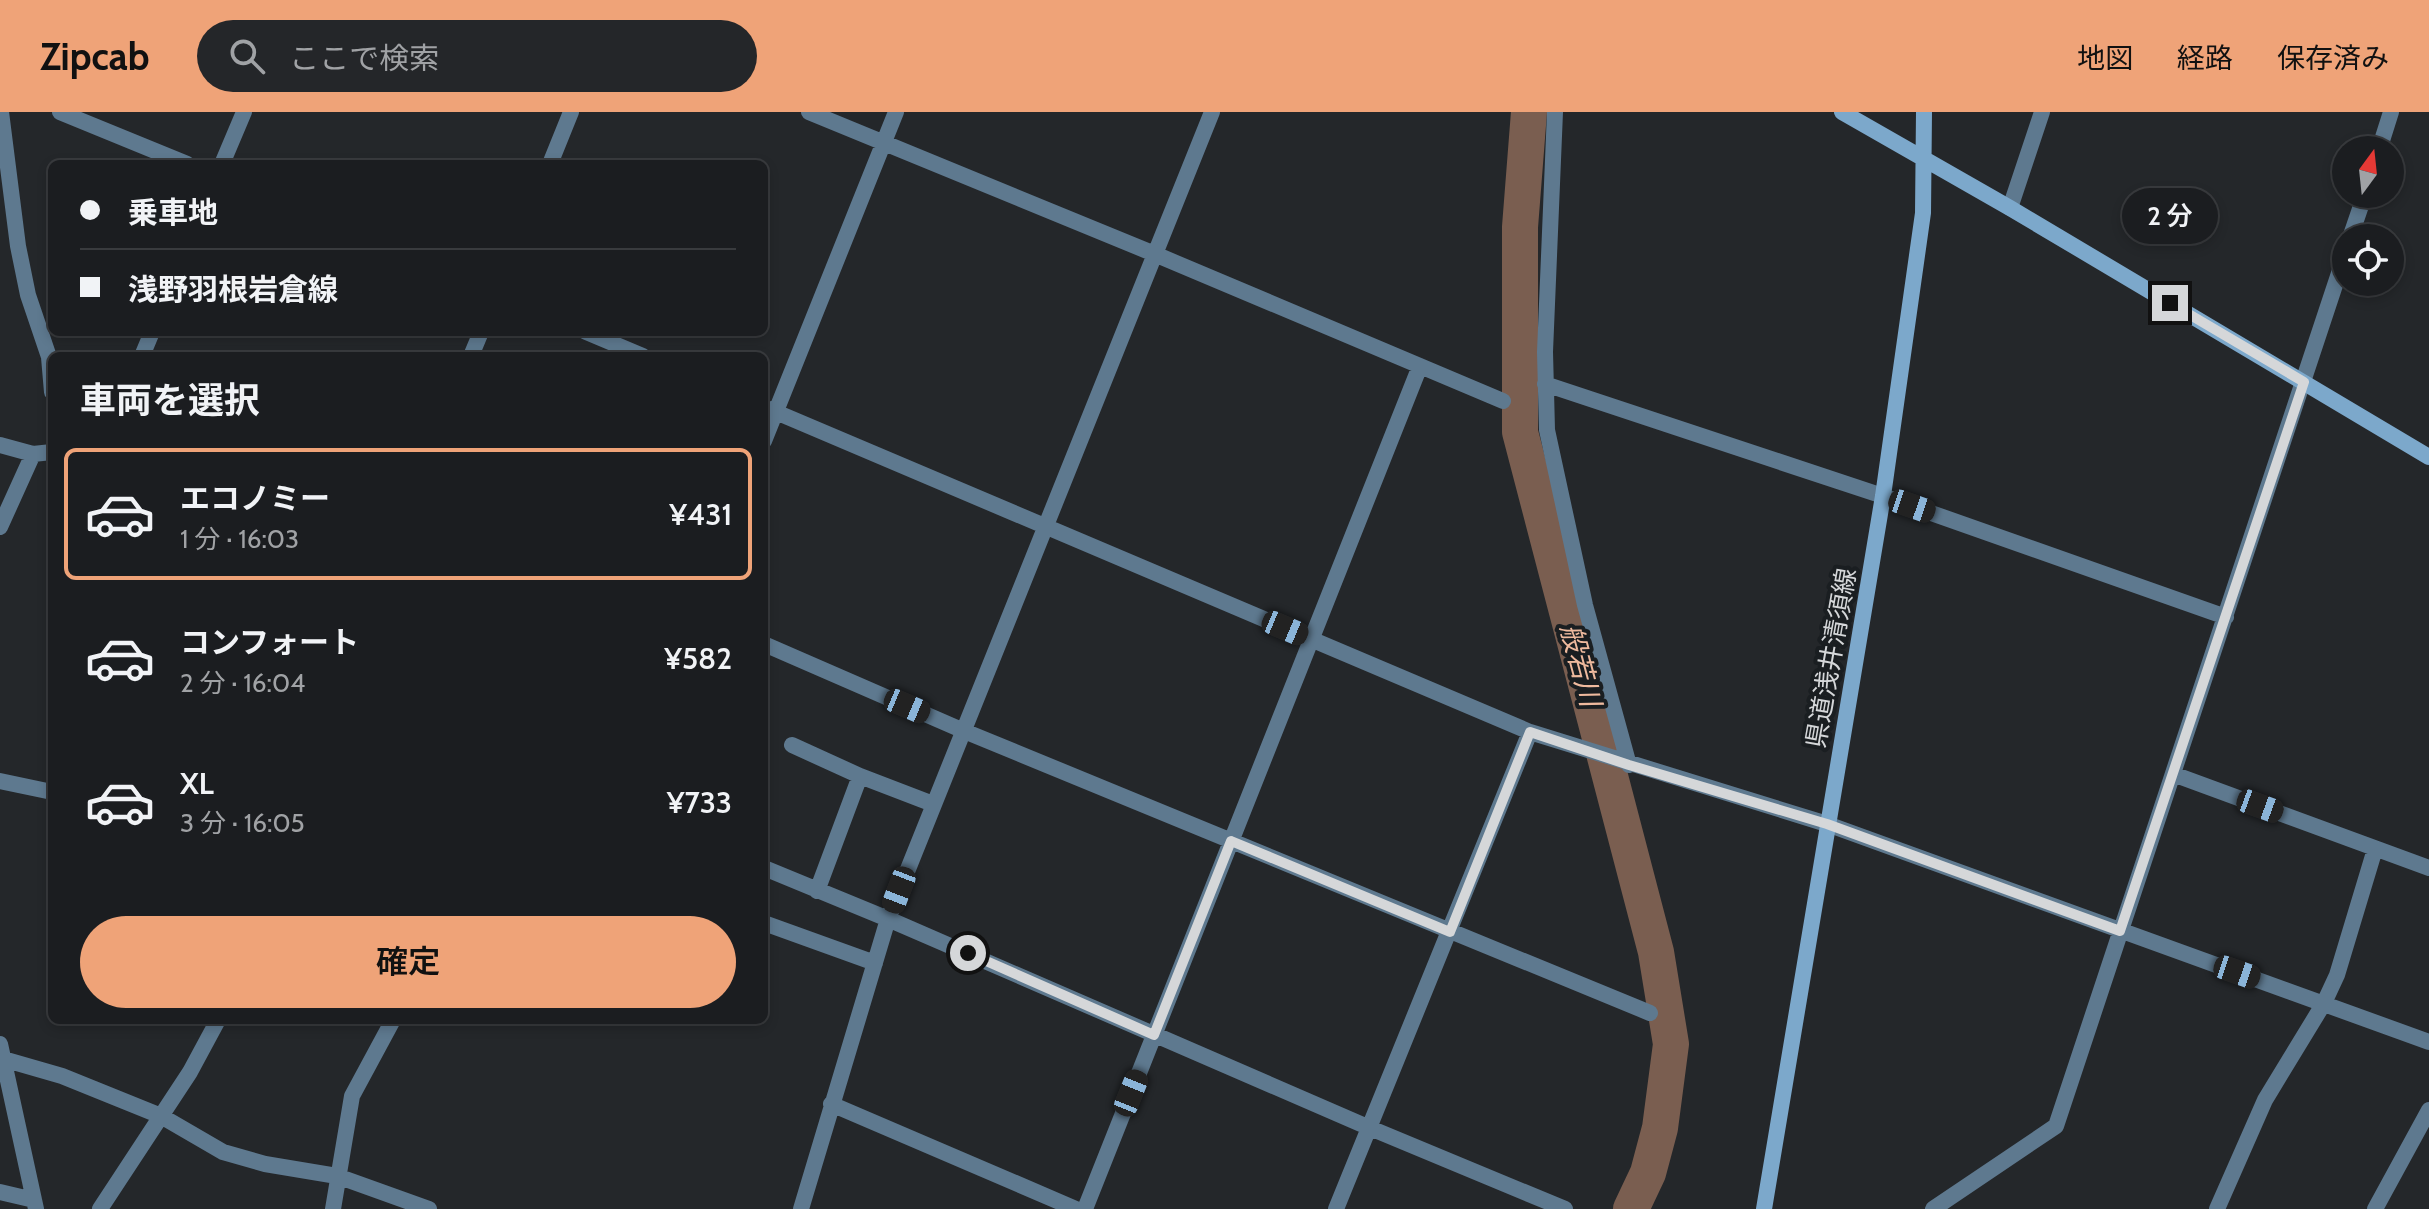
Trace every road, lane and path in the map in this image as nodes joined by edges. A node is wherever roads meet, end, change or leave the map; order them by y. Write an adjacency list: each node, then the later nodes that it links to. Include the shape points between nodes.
1 (1, 112): 24 (street, via 18,246)
2 (60, 112): 16 (street)
3 (244, 112): 17 (street)
4 (571, 112): 18 (street)
5 (809, 112): 14 (street)
6 (896, 112): 14 (street)
7 (1212, 112): 20 (street)
8 (1555, 112): 27 (street)
9 (1842, 112): 15 (main road)
10 (1924, 112): 15 (main road, 県道浅井清須線)
11 (2042, 112): 19 (street)
12 (2391, 112): 13 (street)
13 (2383, 136)
14 (883, 143): 20 (street); 29 (street)
15 (1926, 159): 19 (main road); 34 (main road, 県道浅井清須線)
16 (177, 160)
17 (224, 160)
18 (552, 160)
19 (2010, 208): 26 (main road)
20 (1157, 255): 25 (street); 36 (street)
21 (2332, 295): 26 (street)
22 (596, 336): 23 (street)
23 (634, 352)
24 (48, 354)
25 (1420, 366): 28 (street); 38 (street)
26 (2304, 382): 33 (main road); 37 (street)
27 (1545, 384): 34 (street); 43 (street, via 1549,446)
28 (1503, 401)
29 (770, 409): 36 (street)
30 (0, 445): 32 (street)
31 (48, 452): 32 (street)
32 (33, 454): 35 (street)
33 (2429, 457)
34 (1883, 496): 37 (street); 49 (main road, 県道浅井清須線)
35 (0, 527)
36 (1044, 527): 38 (street); 40 (street)
37 (2226, 617): 44 (street)
38 (1312, 640): 41 (street); 50 (street)
39 (768, 646): 40 (street)
40 (964, 731): 48 (street); 50 (street)
41 (1530, 732): 43 (street); 58 (street)
42 (792, 745): 45 (street)
43 (1629, 765): 49 (street)
44 (2173, 774): 51 (street); 57 (street)
45 (860, 776): 48 (street); 54 (street)
46 (0, 781): 47 (street)
47 (48, 791)
48 (933, 804): 55 (street)
49 (1827, 824): 57 (street); 82 (main road, 県道浅井清須線)
50 (1231, 841): 58 (street); 64 (street)
51 (2375, 849): 52 (street); 60 (street)
52 (2429, 868)
53 (768, 870): 54 (street)
54 (817, 891): 55 (street)
55 (888, 919): 59 (street); 64 (street)
56 (768, 924): 59 (street)
57 (2120, 931): 60 (street); 83 (street, via 2056,1126)
58 (1450, 932): 61 (street); 70 (street)
59 (875, 963): 67 (street)
60 (2324, 1003): 65 (street); 84 (street, via 2265,1100)
61 (1650, 1013)
62 (216, 1024): 69 (street)
63 (391, 1024): 71 (street, via 352,1096)
64 (1154, 1035): 70 (street); 79 (street)
65 (2429, 1042)
66 (2, 1051): 69 (street); 73 (street)
67 (831, 1104): 77 (street); 78 (street)
68 (2429, 1110): 85 (street)
69 (161, 1116): 71 (street, via 223,1152); 74 (street)
70 (1370, 1128): 80 (street); 81 (street)
71 (337, 1176): 75 (street); 76 (street)
72 (0, 1192): 73 (street)
73 (35, 1204)
74 (100, 1209)
75 (333, 1209)
76 (429, 1209)
77 (801, 1209)
78 (1076, 1209)
79 (1085, 1209)
80 (1336, 1209)
81 (1565, 1209)
82 (1764, 1209)
83 (1933, 1209)
84 (2217, 1209)
85 (2375, 1209)

